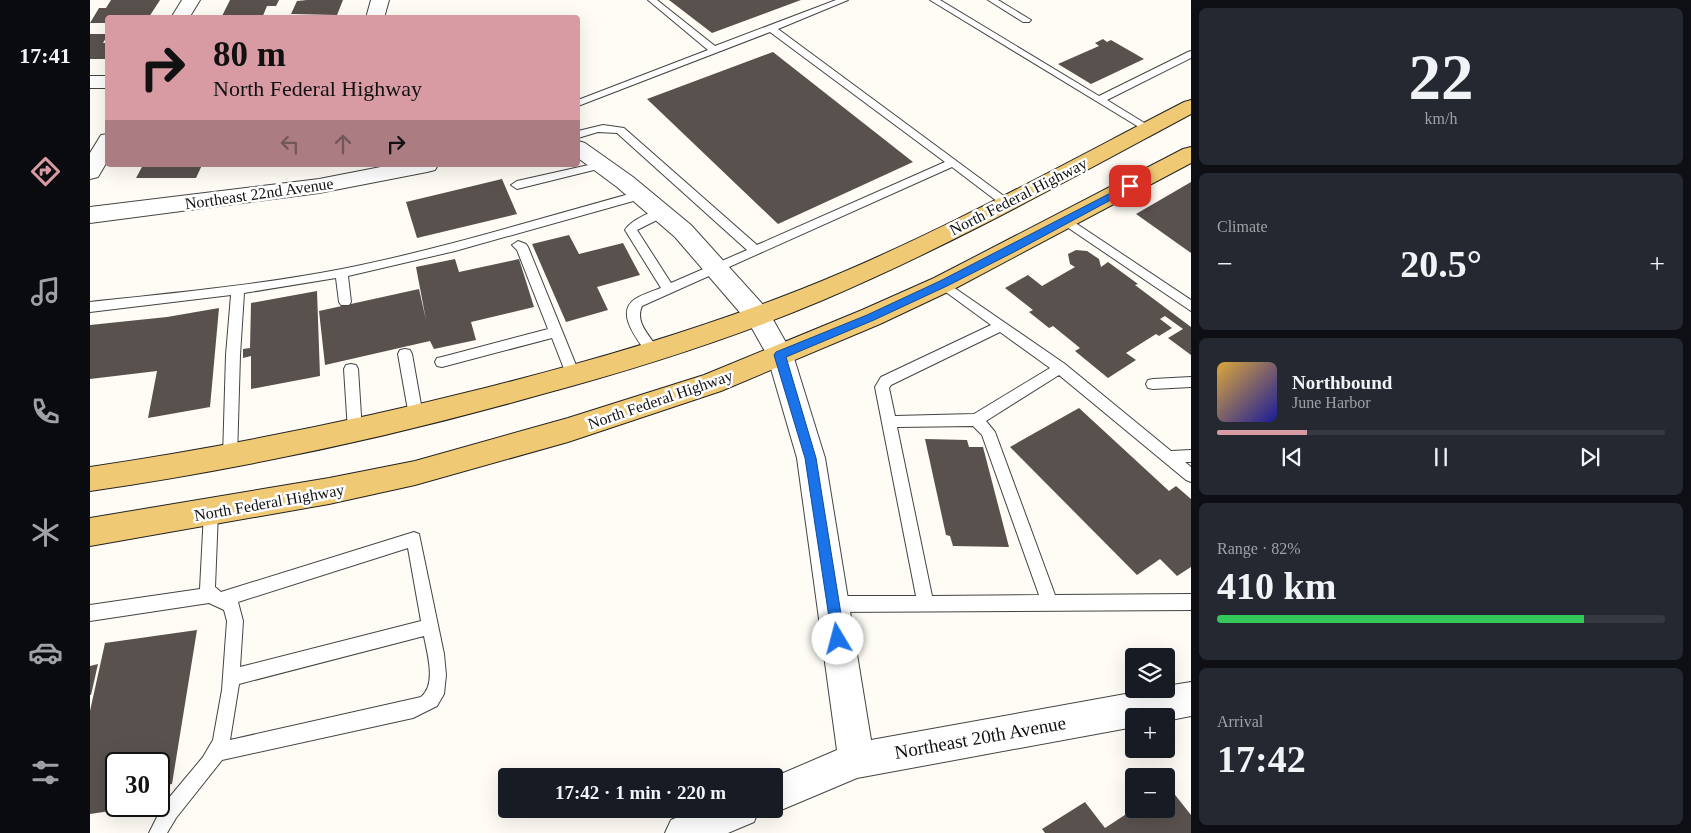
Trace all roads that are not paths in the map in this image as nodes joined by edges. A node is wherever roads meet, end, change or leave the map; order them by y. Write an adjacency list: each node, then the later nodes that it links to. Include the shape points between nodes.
1 (191, 0): 7 (street)
2 (380, 0): 8 (street)
3 (652, 0): 11 (lane)
4 (844, 0): 10 (lane)
5 (934, 0): 15 (lane)
6 (992, 0): 9 (lane)
7 (182, 15)
8 (376, 15)
9 (1026, 20)
10 (771, 28): 11 (lane); 23 (lane)
11 (714, 50): 16 (lane)
12 (1191, 54): 15 (lane)
13 (90, 82): 14 (street)
14 (105, 82)
15 (1100, 100): 19 (lane)
16 (580, 102)
17 (1191, 106): 19 (main road, North Federal Highway)
18 (580, 134): 37 (lane, via 608,127 620,130)
19 (1153, 142): 28 (main road); 32 (main road, North Federal Highway)
20 (1186, 144): 28 (main road, North Federal Highway)
21 (105, 145): 27 (street)
22 (580, 149): 24 (street)
23 (952, 163): 32 (lane); 37 (lane)
24 (602, 165): 29 (lane); 31 (street)
25 (325, 167): 30 (street)
26 (417, 167): 30 (street, Northeast 22nd Avenue)
27 (90, 172)
28 (1145, 178): 35 (main road, North Federal Highway)
29 (517, 185)
30 (319, 186): 34 (street, Northeast 22nd Avenue)
31 (640, 195): 33 (street); 39 (lane, via 511,232)
32 (1006, 202): 46 (main road, North Federal Highway, via 906,253)
33 (660, 213): 38 (street, via 683,231); 41 (lane, via 633,226 631,232)
34 (90, 215)
35 (1065, 220): 40 (main road, North Federal Highway); 44 (lane)
36 (518, 245): 48 (lane, via 522,247)
37 (756, 250): 38 (lane)
38 (715, 268): 41 (lane); 46 (street)
39 (342, 273): 42 (lane); 43 (lane)
40 (943, 284): 47 (lane); 51 (main road, North Federal Highway)
41 (668, 289): 49 (lane, via 634,308 634,323)
42 (238, 290): 45 (lane); 63 (lane)
43 (345, 302)
44 (1191, 306)
45 (90, 307)
46 (758, 316): 49 (main road, North Federal Highway); 51 (street)
47 (1000, 326): 53 (lane); 60 (lane, via 886,381 882,387)
48 (556, 332): 52 (lane); 55 (lane)
49 (653, 351): 55 (main road, North Federal Highway)
50 (405, 354): 58 (lane)
51 (780, 355): 67 (main road, North Federal Highway, via 712,383 576,428 415,473); 72 (street, via 810,458)
52 (442, 362)
53 (1060, 368): 59 (lane); 64 (lane)
54 (351, 369): 61 (lane)
55 (572, 375): 58 (main road, North Federal Highway)
56 (1191, 382): 57 (lane)
57 (1153, 384)
58 (416, 416): 61 (main road, North Federal Highway)
59 (976, 420): 60 (lane); 71 (lane, via 988,432)
60 (889, 422): 73 (lane)
61 (355, 431): 63 (main road, North Federal Highway)
62 (1191, 456): 64 (lane)
63 (230, 457): 66 (main road, North Federal Highway)
64 (1169, 457): 65 (lane)
65 (1191, 476)
66 (90, 478)
67 (211, 512): 68 (main road, North Federal Highway); 69 (lane, via 207,587)
68 (90, 532)
69 (215, 598): 74 (lane); 75 (lane, via 414,540); 76 (lane, via 231,606 235,621)
70 (1191, 602): 71 (lane)
71 (1050, 603): 73 (lane)
72 (833, 604): 73 (lane); 79 (street)
73 (926, 604)
74 (90, 613)
75 (430, 626): 76 (lane); 78 (lane, via 438,681 430,702 413,709)
76 (230, 678): 78 (lane, via 226,726)
77 (1191, 699): 79 (street, Northeast 20th Avenue)
78 (218, 752): 82 (lane, via 166,814)
79 (856, 760): 80 (street, Northeast 20th Avenue)
80 (783, 791)
81 (720, 818): 83 (street)
82 (155, 833)
83 (684, 833)

